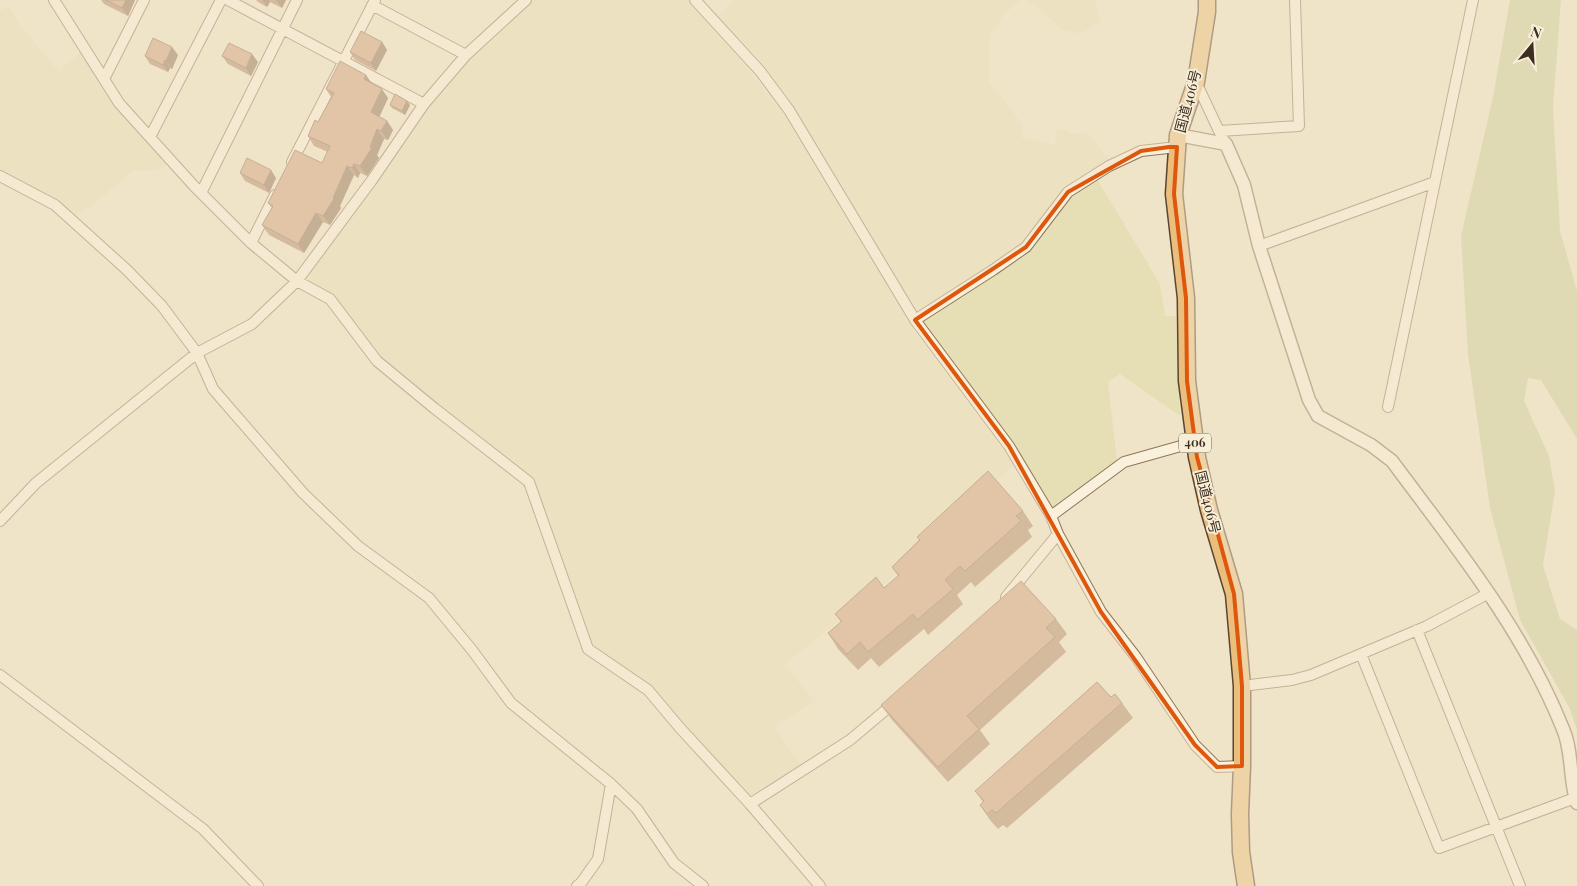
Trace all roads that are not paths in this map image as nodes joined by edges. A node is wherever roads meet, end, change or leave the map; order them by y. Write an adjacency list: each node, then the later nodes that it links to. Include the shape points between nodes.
1 (54, 0): 15 (street)
2 (144, 0): 15 (street)
3 (221, 0): 19 (street)
4 (228, 0): 12 (street)
5 (297, 0): 12 (street)
6 (694, 0): 28 (street, via 760,71 789,110)
7 (1207, 0): 16 (highway, 国道406号 / 406)
8 (1295, 0): 18 (street, via 1299,126)
9 (1472, 0): 23 (street)
10 (374, 2): 13 (street); 14 (street)
11 (520, 2): 13 (street)
12 (283, 28): 14 (street); 24 (street)
13 (466, 55): 17 (street)
14 (343, 60): 17 (street); 25 (street)
15 (104, 79): 19 (street, via 119,103)
16 (1196, 82): 18 (street); 20 (highway, 国道406号 / 406)
17 (424, 104): 27 (street)
18 (1219, 131): 21 (street)
19 (150, 137): 24 (street)
20 (1178, 141): 21 (street); 28 (street, via 1141,151 1109,166 1068,192 1026,247); 31 (highway, 国道406号 / 406, via 1174,194 1186,298 1187,381)
21 (1226, 144): 26 (street, via 1244,185)
22 (0, 176): 29 (street, via 55,205 127,270 162,306)
23 (1434, 182): 26 (street); 30 (street)
24 (201, 193): 25 (street)
25 (251, 243): 27 (street)
26 (1259, 246): 35 (street, via 1309,400 1318,416 1371,445 1392,461)
27 (297, 280): 29 (street, via 252,324); 45 (street, via 330,299 377,361 529,482 588,650 648,690)
28 (915, 320): 32 (street, via 1009,446)
29 (196, 354): 33 (street, via 36,483); 43 (street, via 213,389 303,493 358,546 429,598 511,704)
30 (1388, 407)
31 (1195, 442): 32 (street, via 1124,462); 40 (highway, 国道406号 / 406, via 1208,510 1234,594)
32 (1051, 516): 34 (street)
33 (0, 522)
34 (1058, 534): 36 (street); 42 (street, via 1101,612 1136,656 1195,745 1217,767)
35 (1489, 593): 37 (street); 44 (street, via 1544,684 1564,732)
36 (1000, 604)
37 (1417, 630): 38 (street); 46 (street)
38 (1361, 654): 40 (street, via 1311,675); 46 (street, via 1439,848)
39 (0, 675): 47 (street, via 203,829)
40 (1242, 686): 42 (highway, 国道406号 / 406)
41 (900, 699): 45 (street, via 850,740)
42 (1242, 766): 51 (highway, 国道406号 / 406, via 1241,852)
43 (611, 784): 48 (street, via 598,859); 49 (street, via 637,809 674,863)
44 (1576, 801): 46 (street)
45 (750, 804): 50 (street)
46 (1496, 827): 52 (street)
47 (258, 886)
48 (577, 886)
49 (703, 886)
50 (820, 886)
51 (1246, 886)
52 (1520, 886)

